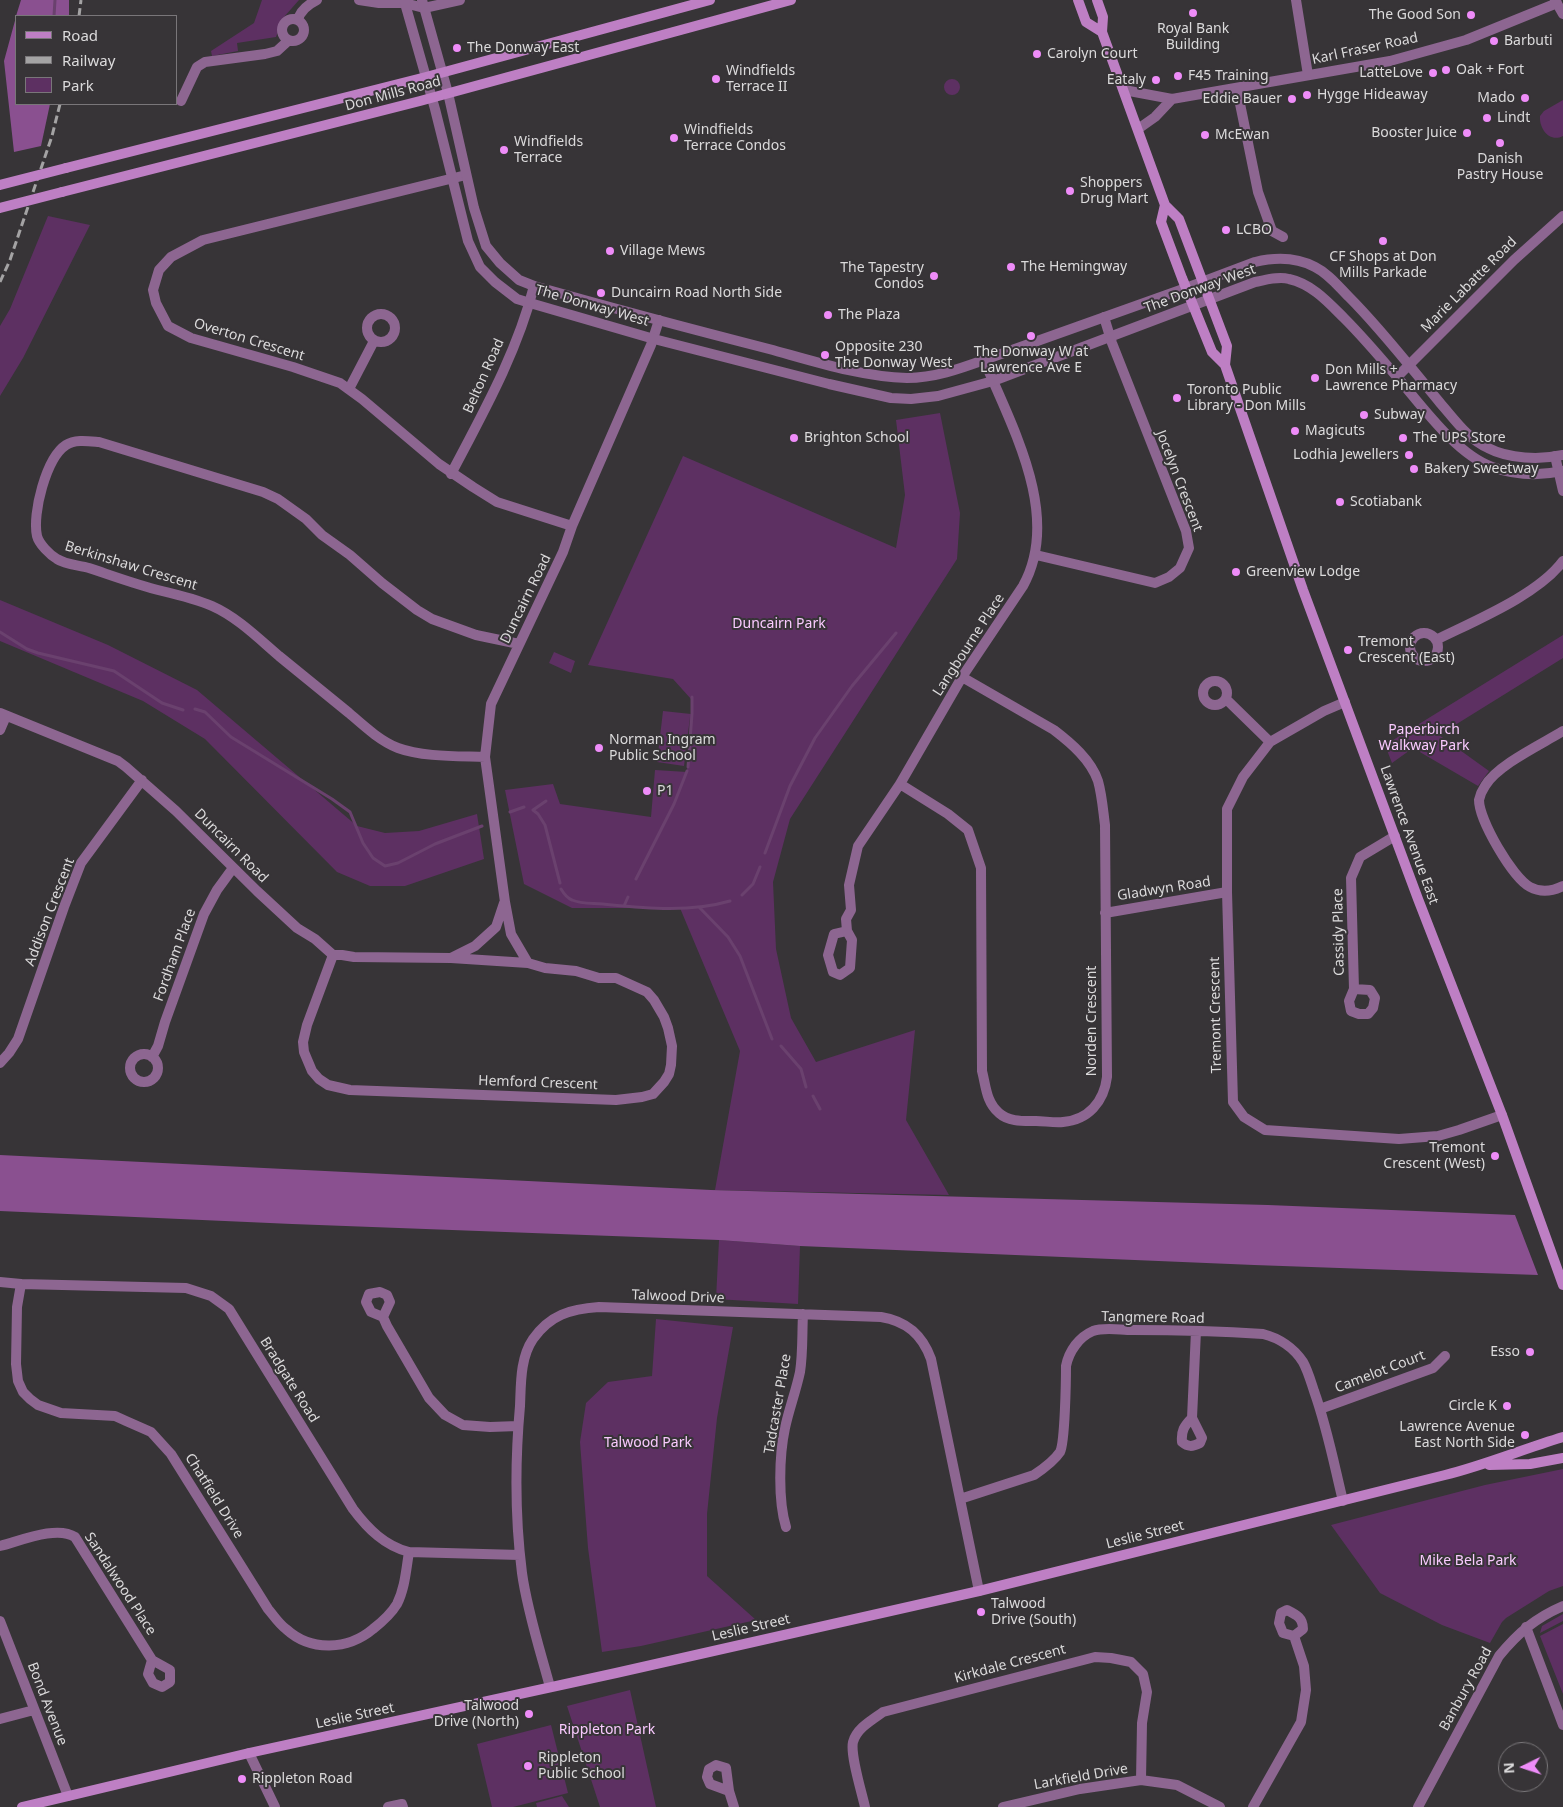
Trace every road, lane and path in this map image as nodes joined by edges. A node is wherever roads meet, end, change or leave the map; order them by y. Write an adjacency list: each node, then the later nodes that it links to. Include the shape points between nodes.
1 (317, 0): 13 (street)
2 (359, 0): 9 (street)
3 (460, 0): 11 (street)
4 (710, 0): 16 (main road, Don Mills Road)
5 (791, 0): 21 (main road, Don Mills Road)
6 (1078, 0): 14 (main road, Lawrence Avenue East, via 1086,22)
7 (1097, 0): 14 (main road, Lawrence Avenue East, via 1103,17)
8 (1296, 0): 17 (street)
9 (404, 2): 11 (street); 18 (street)
10 (1556, 2): 12 (street); 17 (street, Karl Fraser Road, via 1466,40 1390,61)
11 (423, 4): 16 (street)
12 (1563, 14)
13 (298, 20): 15 (street, via 303,25 303,34 298,40); 15 (street, via 290,19 283,26 283,33)
14 (1102, 32): 20 (main road, Lawrence Avenue East)
15 (289, 40): 24 (street, via 271,52 205,62 197,67)
16 (443, 72): 18 (main road, Don Mills Road); 21 (street, The Donway West)
17 (1308, 75): 19 (street, Karl Fraser Road)
18 (426, 77): 22 (street, The Donway West); 28 (main road, Don Mills Road, bridge)
19 (1237, 89): 23 (street, Karl Fraser Road); 32 (street, via 1258,192 1272,231)
20 (1124, 90): 23 (street, Karl Fraser Road); 25 (main road, Lawrence Avenue East)
21 (448, 93): 22 (main road, Don Mills Road); 26 (street, The Donway West)
22 (432, 98): 27 (street, The Donway West); 30 (main road, Don Mills Road, bridge)
23 (1172, 99): 25 (street)
24 (181, 101)
25 (1138, 129): 29 (main road, Lawrence Avenue East)
26 (466, 175): 27 (street, Overton Crescent); 34 (street, The Donway West, via 486,246 519,280)
27 (454, 178): 37 (street, The Donway West, via 468,241 480,267 502,288); 52 (street, Overton Crescent, via 203,240 171,257 159,270 153,290 168,326 191,338 292,367)
28 (0, 186)
29 (1165, 205): 33 (main road, Lawrence Avenue East, via 1179,219); 35 (main road, Lawrence Avenue East, via 1161,222)
30 (0, 208)
31 (1563, 216): 48 (street, Marie Labatte Road, via 1507,266)
32 (1283, 236)
33 (1202, 282): 35 (street, The Donway West); 36 (main road, Lawrence Avenue East); 39 (street, The Donway West, via 1266,259 1294,259 1326,273)
34 (534, 286): 37 (street, Belton Road); 41 (street, The Donway West)
35 (1186, 288): 38 (main road, Lawrence Avenue East); 40 (street, The Donway West)
36 (1210, 300): 38 (street, The Donway West); 42 (street, The Donway West, via 1255,282 1289,279 1316,291); 47 (main road, Lawrence Avenue East, via 1227,346)
37 (530, 304): 44 (street, The Donway West); 58 (street, Belton Road, via 496,389)
38 (1193, 307): 43 (street, The Donway West); 47 (main road, Lawrence Avenue East, via 1212,352)
39 (1366, 314): 42 (street); 48 (street, The Donway West)
40 (1104, 317): 43 (street, Jocelyn Crescent); 46 (street, The Donway West)
41 (659, 320): 44 (street, Duncairn Road); 49 (street, The Donway West)
42 (1353, 327): 50 (street, The Donway West)
43 (1110, 336): 51 (street, The Donway West); 61 (street, Jocelyn Crescent, via 1186,531 1189,548 1180,568 1169,578 1155,583)
44 (654, 339): 53 (street, The Donway West); 60 (street, Duncairn Road)
45 (374, 341): 52 (street)
46 (984, 360): 49 (street, The Donway West, via 926,377); 51 (street, Langbourne Place)
47 (1225, 365): 67 (main road, Lawrence Avenue East)
48 (1409, 365): 50 (street, Marie Labatte Road); 54 (street, The Donway West, via 1468,434 1488,448)
49 (872, 374): 53 (street)
50 (1397, 377): 56 (street, The Donway West, via 1462,449 1480,462)
51 (993, 381): 53 (street, The Donway West, via 954,393 918,399); 61 (street, Langbourne Place, via 1015,431 1036,500)
52 (349, 389): 58 (street, Overton Crescent)
53 (868, 393)
54 (1506, 454): 55 (street, The Donway West); 56 (street)
55 (1559, 455): 57 (street)
56 (1506, 471): 57 (street, The Donway West, via 1533,475)
57 (1561, 471): 59 (street)
58 (451, 474): 60 (street, Overton Crescent, via 497,502)
59 (1563, 491)
60 (572, 526): 64 (street, Duncairn Road)
61 (1036, 555): 65 (street, Langbourne Place, via 1023,586)
62 (1563, 561): 63 (street, via 1555,572 1512,602)
63 (1436, 640)
64 (519, 644): 72 (street, Duncairn Road, via 491,704); 72 (street, Berkinshaw Crescent, via 466,633 424,615 306,519 263,492 99,442 77,441 65,446 49,467 36,515 38,537 57,559 197,600 220,610 390,744 414,752)
65 (962, 678): 74 (street, Langbourne Place); 80 (street, Norden Crescent, via 1054,730 1072,744 1095,774 1105,825)
66 (1226, 699): 71 (street)
67 (1345, 702): 71 (street, Tremont Crescent); 75 (main road, Lawrence Avenue East)
68 (3, 714): 69 (street); 73 (street, Duncairn Road, via 118,761)
69 (0, 730)
70 (1563, 731): 77 (street, via 1496,773 1479,798 1487,828 1517,877 1531,888 1551,892)
71 (1270, 742): 78 (street, Tremont Crescent, via 1243,777 1227,809)
72 (485, 757): 79 (street, Duncairn Road)
73 (142, 780): 76 (street, Duncairn Road); 87 (street, Addison Crescent, via 81,863 18,1039)
74 (900, 784): 80 (street, Norden Crescent, via 968,830 979,859 982,1071 986,1094 1004,1116 1015,1120 1062,1123 1086,1115 1103,1094 1107,1077); 81 (street, Langbourne Place, via 858,846 849,885)
75 (1394, 836): 85 (street, Cassidy Place, via 1360,857 1351,878); 88 (main road, Lawrence Avenue East)
76 (233, 868): 82 (street, Duncairn Road, via 298,928); 86 (street, Fordham Place, via 204,914)
77 (1563, 886)
78 (1227, 892): 80 (street, Gladwyn Road); 88 (street, Tremont Crescent, via 1233,1102 1244,1117 1265,1130 1399,1139 1438,1136)
79 (504, 902): 83 (street, Duncairn Road, via 496,927 475,946); 84 (street, Duncairn Road, via 511,934)
80 (1105, 912)
81 (847, 932)
82 (333, 955): 83 (street, Duncairn Road); 84 (street, Hemford Crescent, via 303,1042 312,1070 328,1085 350,1090 616,1100 652,1094 664,1082 671,1065 672,1046 664,1018 648,992 616,978 599,978)
83 (451, 958): 84 (street, Duncairn Road)
84 (528, 963)
85 (1354, 989)
86 (152, 1057)
87 (0, 1063)
88 (1502, 1114): 91 (main road, Lawrence Avenue East)
89 (0, 1282): 90 (street, Bradgate Road)
90 (21, 1284): 106 (street, Bradgate Road, via 186,1288 211,1296 229,1309 358,1517 377,1536); 106 (street, Chatfield Drive, via 17,1307 16,1364 23,1392 38,1405 61,1413 115,1416 152,1432 171,1454 268,1609 290,1633 305,1641 327,1646 341,1646 364,1637 398,1603 406,1579)
91 (1563, 1285)
92 (803, 1314): 98 (street, Talwood Drive, via 571,1310 548,1322 528,1348 522,1374); 102 (street, Talwood Drive, via 894,1319 920,1337 931,1359); 104 (street, Tadcaster Place, via 800,1369 783,1448 781,1499)
93 (383, 1317): 98 (street, via 429,1398 445,1415 463,1425)
94 (1196, 1331): 96 (street, Tangmere Road, via 1263,1334 1281,1340 1303,1362); 97 (street); 102 (street, Tangmere Road, via 1094,1330 1083,1337 1068,1355 1060,1451 1034,1475)
95 (1445, 1356): 96 (street, Camelot Court, via 1433,1368)
96 (1320, 1408): 103 (street, Tangmere Road)
97 (1192, 1418)
98 (518, 1426): 107 (street, Talwood Drive, via 516,1508)
99 (1563, 1437): 101 (main road, Leslie Street)
100 (1563, 1458): 101 (main road, Leslie Street, via 1530,1464)
101 (1483, 1465): 103 (main road, Leslie Street)
102 (960, 1499): 108 (street, Talwood Drive)
103 (1343, 1500): 108 (main road, Leslie Street)
104 (786, 1527)
105 (0, 1546): 113 (street, Sandalwood Place, via 53,1532 69,1533 75,1537)
106 (409, 1552): 107 (street, Bradgate Road)
107 (520, 1555): 114 (street, Talwood Drive, via 526,1595)
108 (979, 1591): 114 (main road, Leslie Street)
109 (1563, 1606): 111 (street, Banbury Road)
110 (0, 1621): 115 (street, Bond Avenue)
111 (1526, 1627): 117 (street); 131 (street, Banbury Road, via 1499,1656)
112 (1294, 1636): 130 (street, via 1304,1666 1306,1690 1300,1722)
113 (152, 1660)
114 (550, 1687): 118 (main road, Leslie Street)
115 (34, 1710): 116 (street); 121 (street, Bond Avenue)
116 (0, 1719)
117 (1563, 1725)
118 (248, 1753): 121 (main road, Leslie Street); 123 (street)
119 (1141, 1780): 127 (street, Kirkdale Crescent, via 1142,1723 1147,1692 1143,1674 1131,1662 1095,1656 883,1712 863,1727 853,1742); 128 (street, Larkfield Drive, via 1080,1789); 129 (street, Larkfield Drive, via 1177,1785)
120 (728, 1791): 126 (street)
121 (68, 1796): 122 (main road, Leslie Street)
122 (22, 1807)
123 (275, 1807)
124 (388, 1807): 125 (street, via 402,1804)
125 (403, 1807)
126 (734, 1807)
127 (865, 1807)
128 (1003, 1807)
129 (1220, 1807)
130 (1253, 1807)
131 (1418, 1807)

